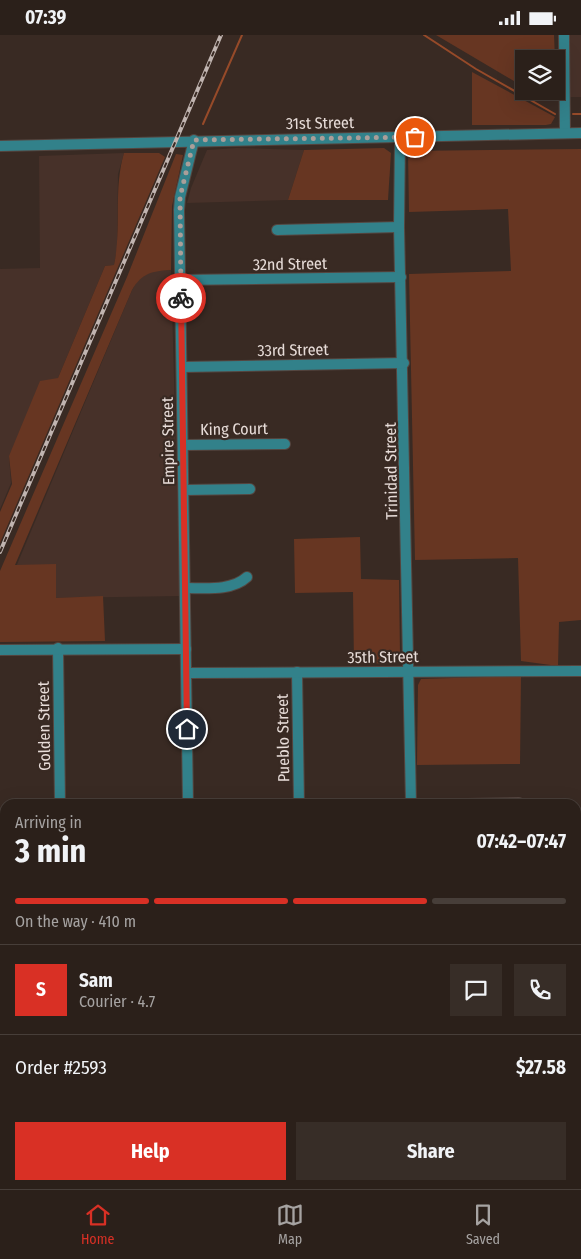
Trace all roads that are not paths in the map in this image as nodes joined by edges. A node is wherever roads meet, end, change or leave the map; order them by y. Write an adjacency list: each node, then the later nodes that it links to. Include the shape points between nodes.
1 (564, 35): 2 (street)
2 (565, 133): 3 (street, 31st Street); 4 (street, 31st Street)
3 (581, 133)
4 (400, 137): 5 (street, 31st Street); 7 (street, Trinidad Street)
5 (194, 140): 6 (street, 31st Street); 10 (street, Empire Street, via 180,197)
6 (0, 146)
7 (399, 227): 8 (street); 9 (street, Trinidad Street)
8 (277, 230)
9 (401, 277): 10 (street, 32nd Street); 11 (street, Trinidad Street)
10 (180, 280): 12 (street, Empire Street)
11 (404, 363): 12 (street, 33rd Street); 22 (street, Trinidad Street)
12 (182, 367): 14 (street, Empire Street)
13 (285, 443): 14 (street, King Court)
14 (184, 445): 16 (street, Empire Street)
15 (250, 489): 16 (street)
16 (184, 490): 18 (street, Empire Street)
17 (248, 577): 18 (street, via 241,583 223,587)
18 (186, 588): 20 (street, Empire Street)
19 (58, 649): 20 (street); 21 (street); 26 (street, Golden Street)
20 (186, 649): 25 (street, Empire Street)
21 (0, 650)
22 (409, 671): 23 (street, 35th Street); 24 (street, 35th Street); 29 (street, Trinidad Street)
23 (581, 671)
24 (297, 672): 25 (street, 35th Street); 28 (street, Pueblo Street)
25 (186, 673): 27 (street, Empire Street)
26 (60, 799)
27 (188, 799)
28 (299, 799)
29 (411, 799)

